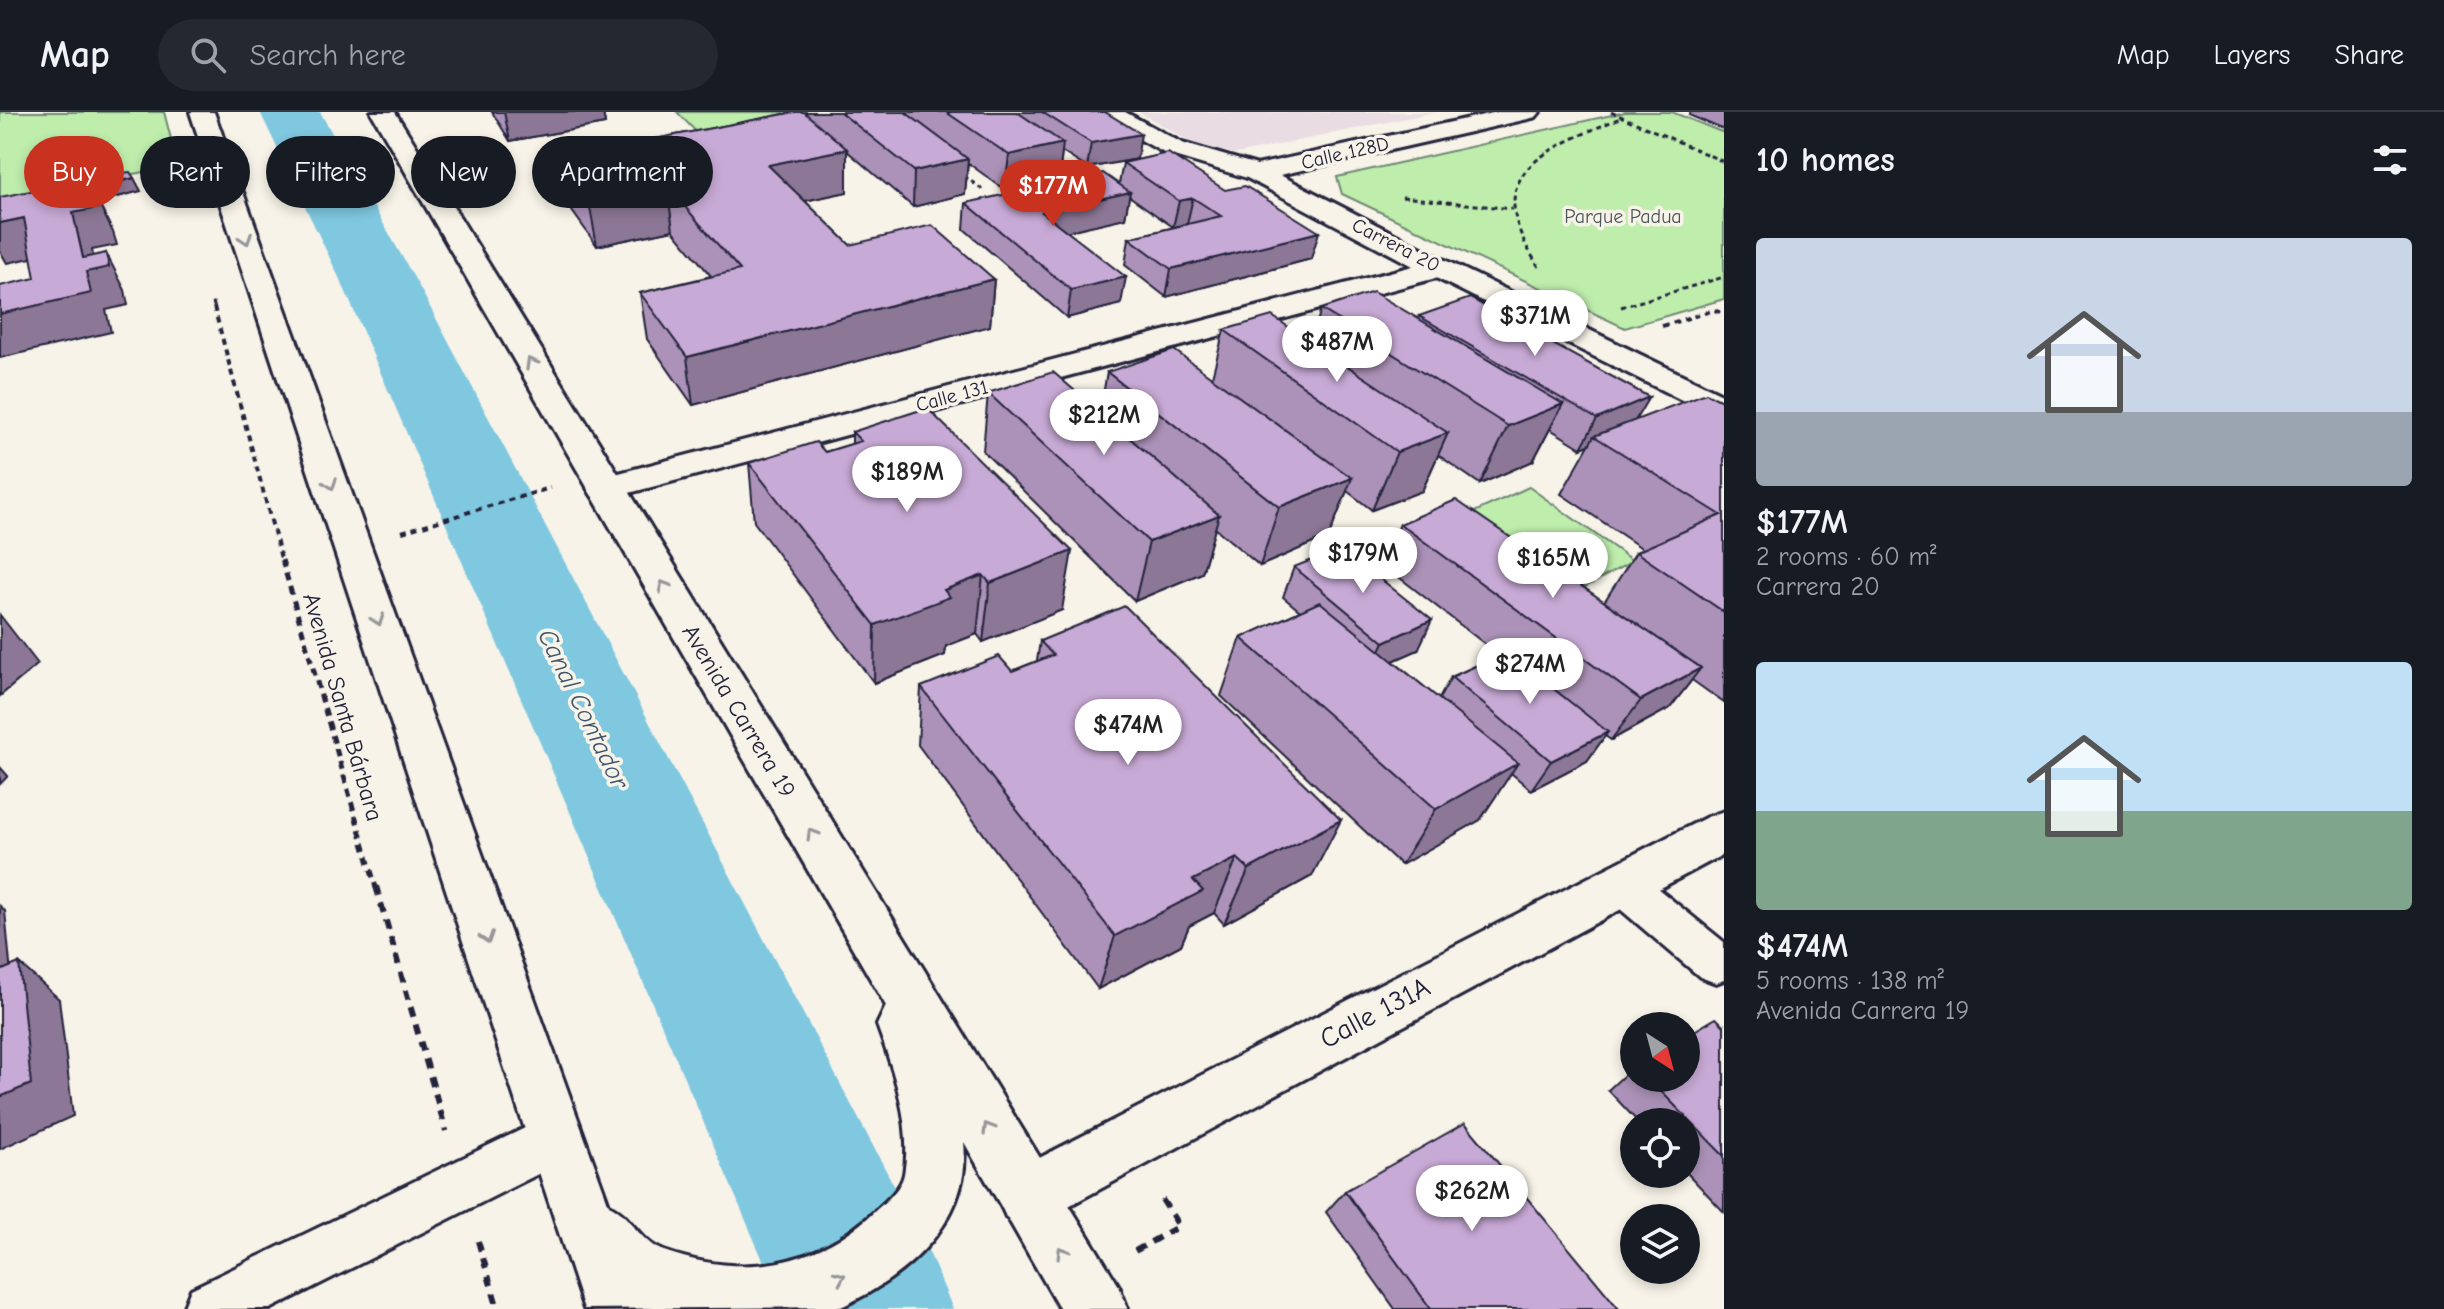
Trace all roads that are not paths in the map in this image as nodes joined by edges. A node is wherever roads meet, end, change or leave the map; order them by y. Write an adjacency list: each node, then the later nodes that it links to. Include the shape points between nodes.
1 (202, 112): 13 (main road, one-way to 13)
2 (383, 112): 8 (main road, Avenida Carrera 19, one-way to 2)
3 (1108, 112): 5 (main road, Carrera 20, via 1173,148)
4 (1528, 112): 5 (main road, Calle 128D)
5 (1256, 173): 6 (main road, Carrera 20)
6 (1439, 268): 7 (main road, Carrera 20); 8 (main road, Calle 131)
7 (1724, 408)
8 (605, 488): 11 (main road, Avenida Carrera 19, one-way to 8)
9 (1724, 831): 10 (main road, Calle 131A)
10 (1621, 884): 12 (lane); 14 (main road, Calle 131A)
11 (852, 901): 14 (main road, Avenida Carrera 19, one-way to 11); 15 (main road, one-way to 11, via 629,1268 684,1292 740,1302 798,1296 852,1272 896,1236 930,1191 932,1118 915,1050)
12 (1716, 963)
13 (556, 1138): 15 (main road); 16 (lane)
14 (1027, 1196): 18 (main road, Avenida Carrera 19, one-way to 14)
15 (583, 1220): 17 (main road)
16 (211, 1309)
17 (616, 1309)
18 (1096, 1309)

